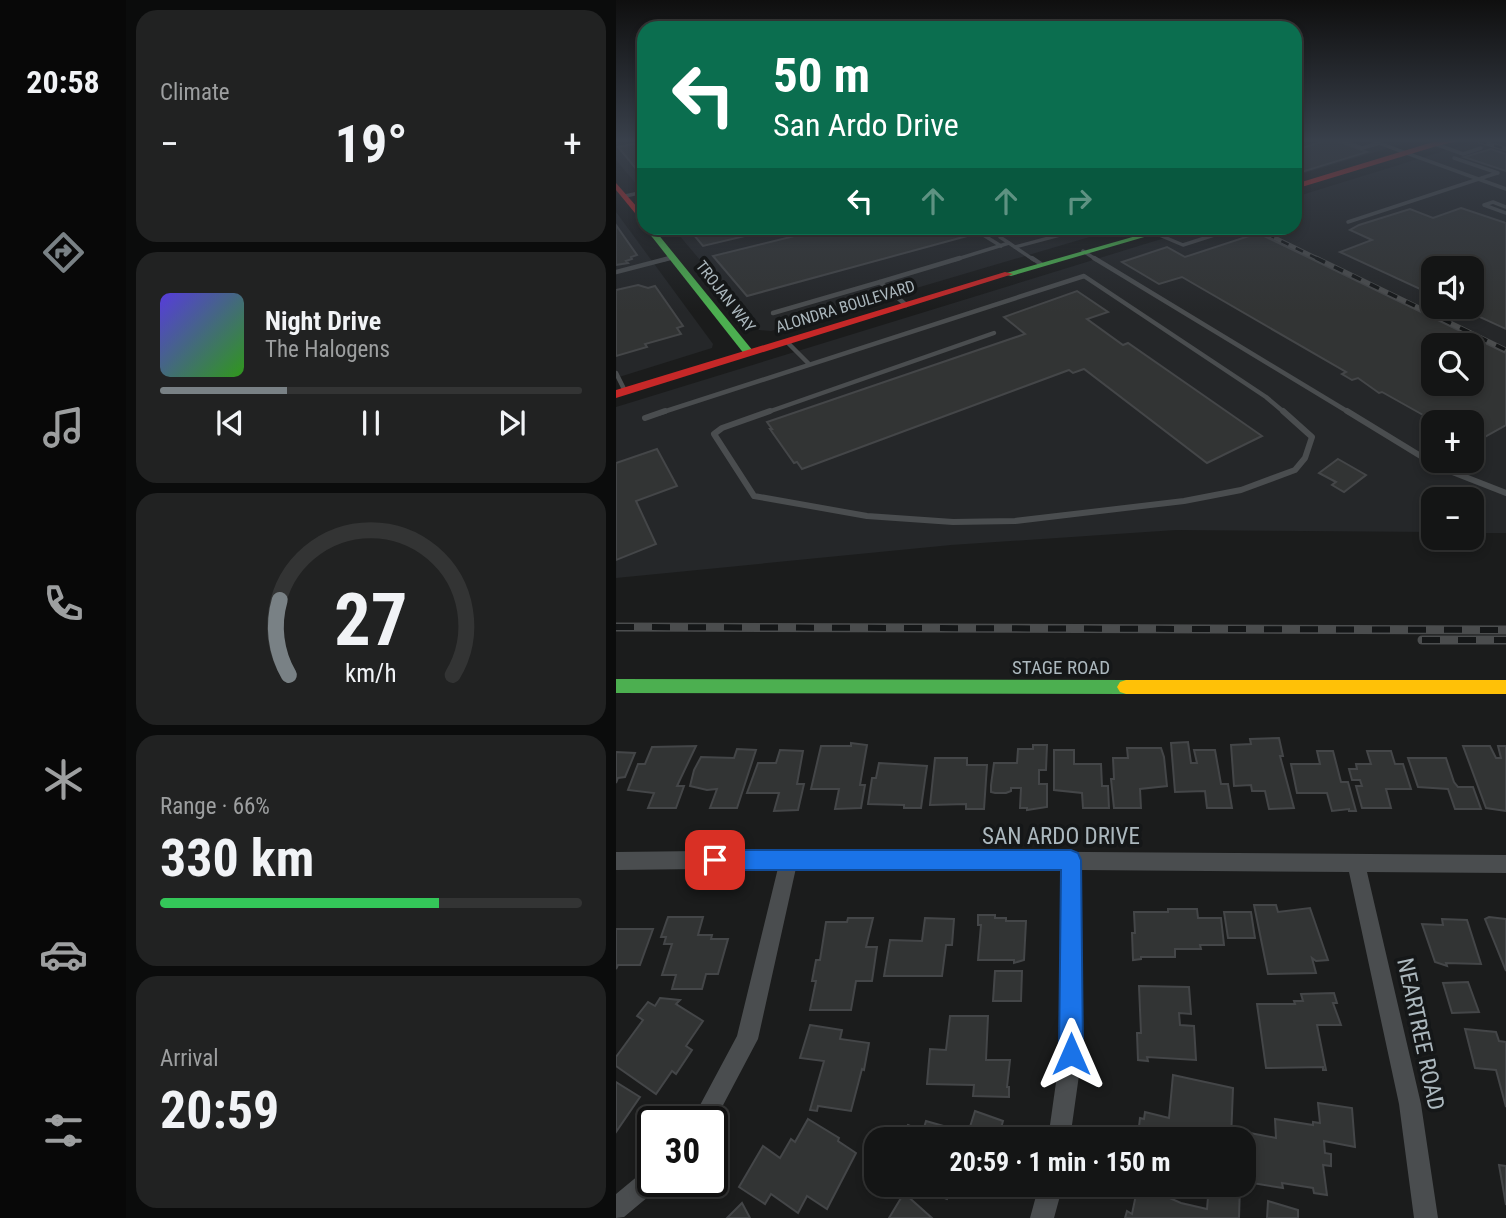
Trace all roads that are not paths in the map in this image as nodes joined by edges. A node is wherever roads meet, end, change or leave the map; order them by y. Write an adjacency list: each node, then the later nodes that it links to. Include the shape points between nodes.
1 (623, 198): 4 (main road)
2 (1426, 198): 6 (lane)
3 (1506, 207): 5 (lane, via 1493,202 1484,205)
4 (637, 212)
5 (1506, 213)
6 (1348, 222)
7 (655, 235): 18 (main road, TROJAN WAY)
8 (983, 235): 15 (lane)
9 (1000, 235): 14 (lane)
10 (1060, 235): 16 (lane)
11 (1145, 235): 17 (main road, ALONDRA BOULEVARD, via 1107,249)
12 (1165, 235): 13 (lane, via 1179,245)
13 (1213, 235)
14 (1009, 243): 15 (lane); 16 (lane)
15 (1001, 246): 21 (lane)
16 (1015, 247): 19 (lane)
17 (1083, 251): 19 (main road, ALONDRA BOULEVARD); 31 (lane, via 1437,466)
18 (673, 257): 20 (lane); 26 (main road, TROJAN WAY)
19 (1041, 264): 22 (main road, ALONDRA BOULEVARD)
20 (616, 272)
21 (880, 282): 22 (lane); 23 (lane)
22 (906, 305): 25 (main road, ALONDRA BOULEVARD)
23 (773, 313)
24 (994, 333): 27 (lane, via 715,434 754,496 911,520 985,524 1241,490 1294,472 1307,455 1312,438 1266,397 1084,276)
25 (787, 342): 26 (main road, ALONDRA BOULEVARD); 27 (lane)
26 (749, 353): 29 (main road, ALONDRA BOULEVARD)
27 (809, 364): 30 (lane)
28 (616, 373): 29 (lane)
29 (621, 392)
30 (645, 418)
31 (1506, 493)
32 (616, 686): 33 (main road, STAGE ROAD)
33 (1506, 687)
34 (789, 859): 35 (street, SAN ARDO DRIVE); 36 (street, SAN ARDO DRIVE); 39 (street, via 747,1039)
35 (1071, 860): 37 (street, SAN ARDO DRIVE); 40 (street, via 1071,1054)
36 (616, 861)
37 (1356, 863): 38 (street, SAN ARDO DRIVE); 45 (street, NEARTREE ROAD, via 1410,1104)
38 (1506, 864)
39 (711, 1106)
40 (1061, 1127)
41 (637, 1191): 43 (street)
42 (1048, 1197): 44 (street)
43 (616, 1209)
44 (1042, 1218)
45 (1426, 1218)

